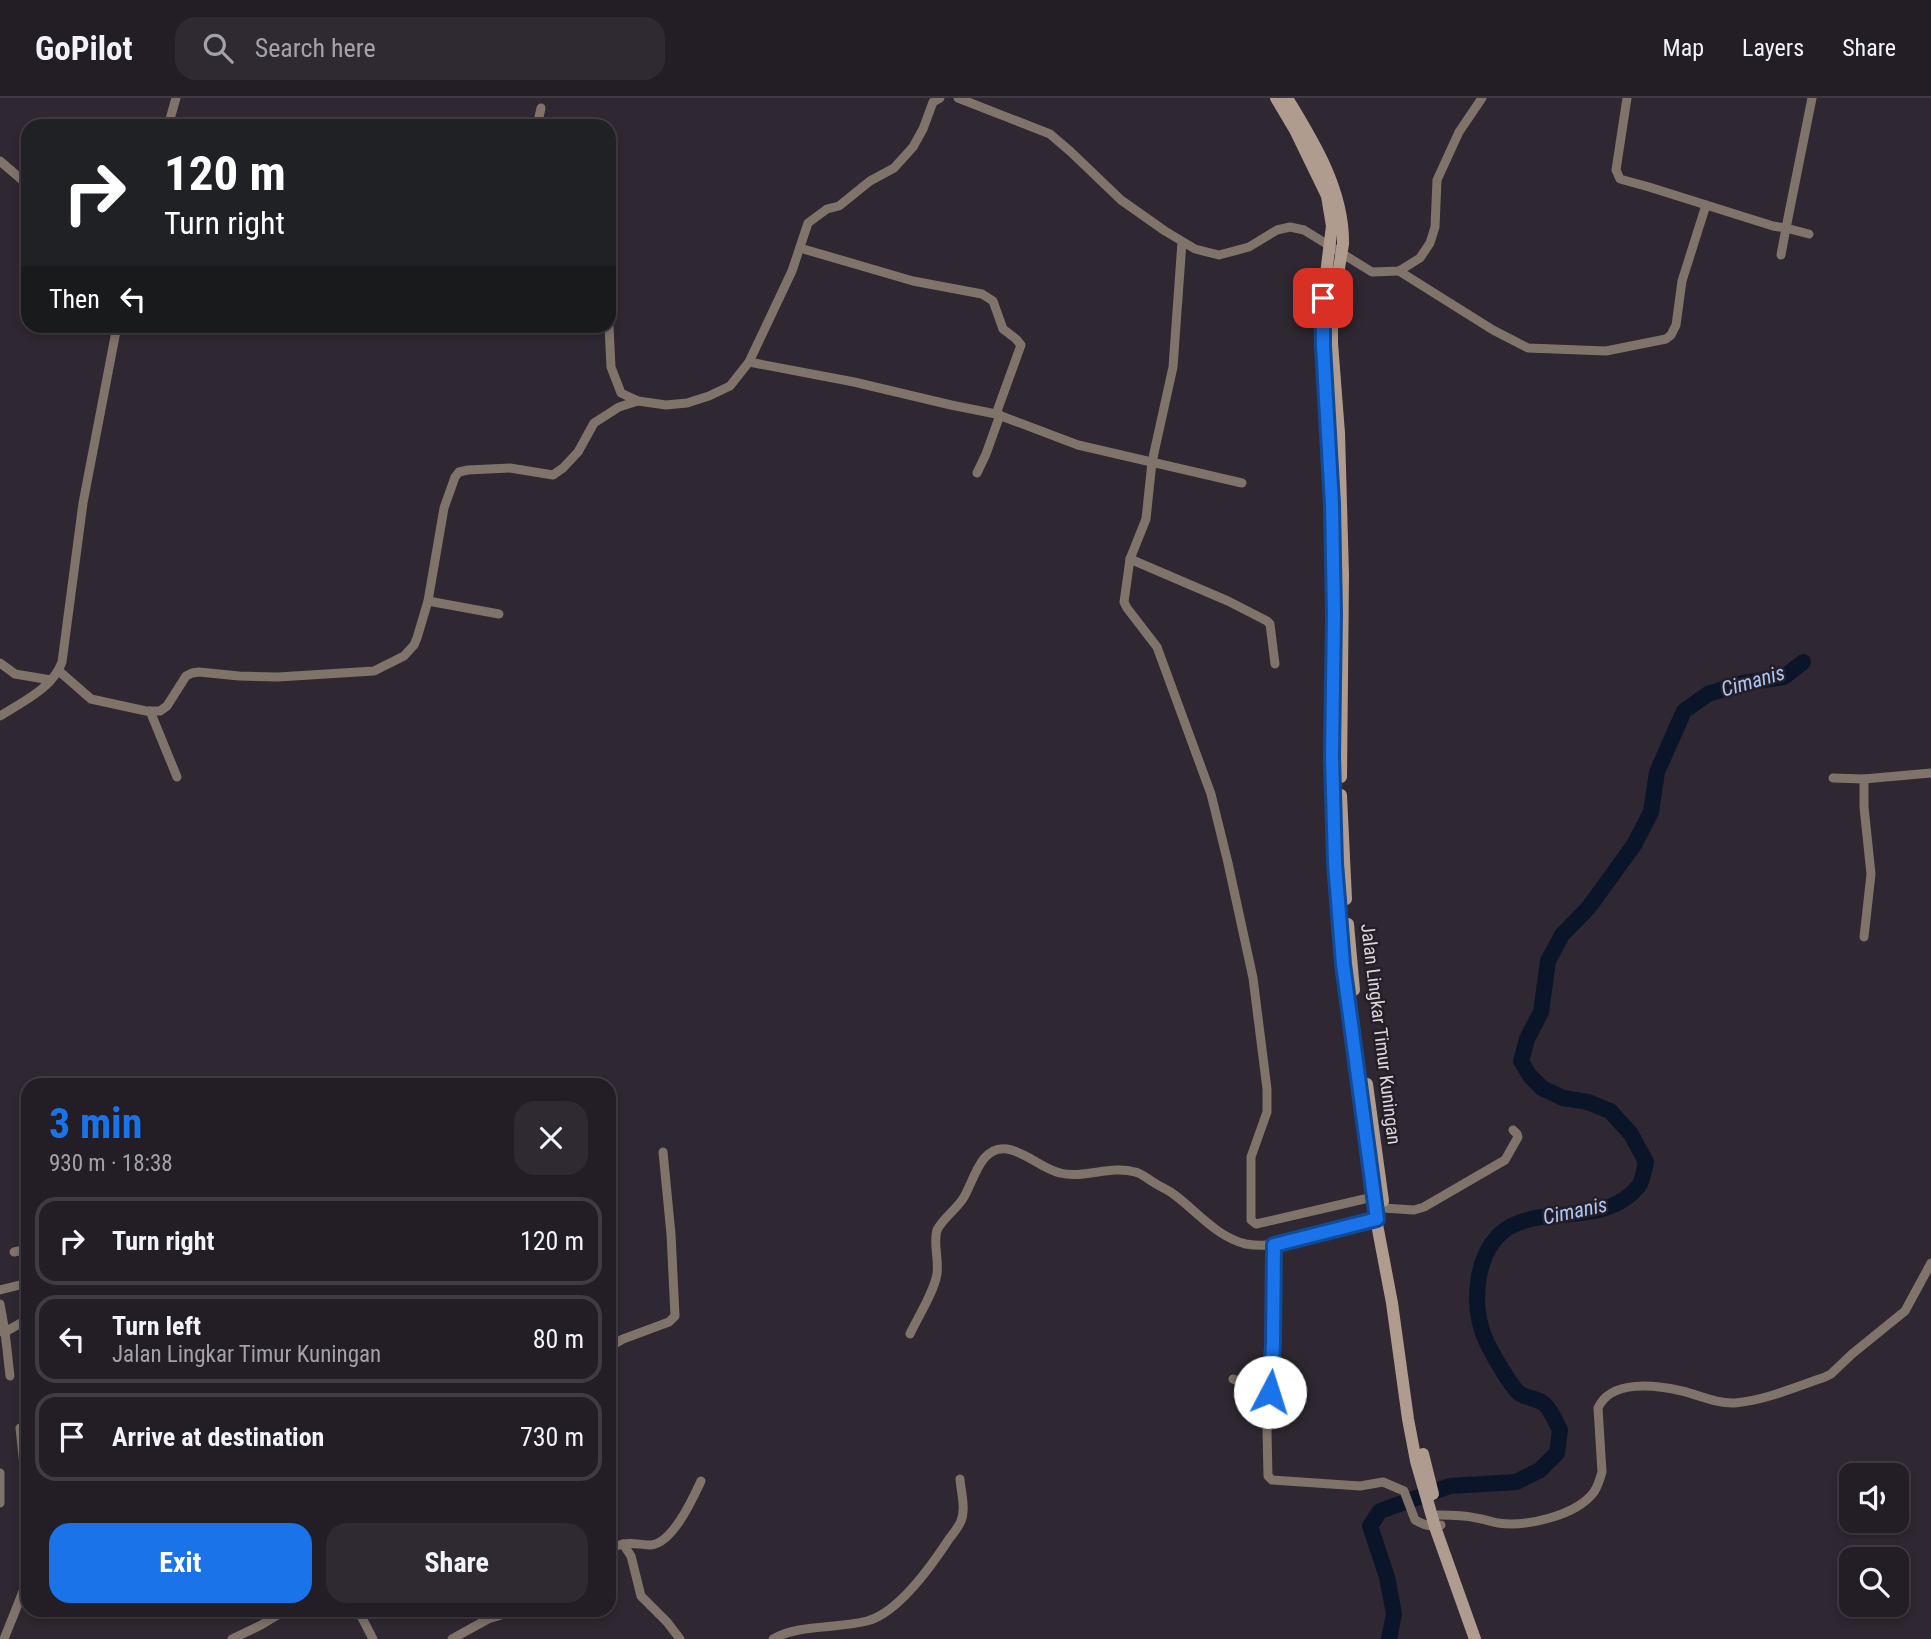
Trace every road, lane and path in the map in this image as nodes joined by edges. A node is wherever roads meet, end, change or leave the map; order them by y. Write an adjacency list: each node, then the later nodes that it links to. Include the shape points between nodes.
1 (176, 98): 10 (street)
2 (940, 98): 19 (street, via 933,102 913,147 894,168 808,223)
3 (958, 98): 17 (street, via 1050,134 1121,200)
4 (1276, 98): 18 (main road, Jalan Lingkar Timur Kuningan, via 1327,195)
5 (1287, 98): 20 (main road, Jalan Lingkar Timur Kuningan, via 1330,178 1341,216)
6 (1482, 98): 22 (street, via 1459,132 1437,180 1430,243 1420,258)
7 (1627, 98): 14 (street, via 1616,170 1619,179)
8 (1812, 98): 15 (street)
9 (541, 108): 11 (street)
10 (170, 119)
11 (539, 119)
12 (0, 161): 13 (street)
13 (21, 179)
14 (1706, 205): 15 (street); 22 (street, via 1682,281 1676,325 1665,339 1606,351 1528,348)
15 (1786, 228): 16 (street); 21 (street)
16 (1809, 234)
17 (1182, 242): 18 (street, via 1219,255 1249,247 1290,227); 28 (street, via 1173,366)
18 (1331, 246): 20 (street); 47 (main road, Jalan Lingkar Timur Kuningan, via 1323,298 1323,346 1332,494 1335,863 1343,964)
19 (800, 248): 25 (street); 27 (street, via 993,301 1003,329 1021,344)
20 (1341, 255): 22 (street, via 1372,272); 48 (main road, Jalan Lingkar Timur Kuningan, via 1332,310 1343,575 1340,771 1346,909)
21 (1781, 255)
22 (1399, 271)
23 (116, 333): 36 (street, via 83,503)
24 (609, 333): 26 (street, via 611,367 621,393)
25 (748, 362): 26 (street, via 730,386 687,404); 27 (street)
26 (638, 401): 32 (street, via 594,423 578,452 553,475 510,468 459,472 444,508)
27 (998, 414): 28 (street, via 1079,445); 29 (street)
28 (1152, 462): 30 (street); 31 (street, via 1146,519)
29 (977, 473)
30 (1242, 483)
31 (1130, 559): 35 (street, via 1267,621); 47 (street, via 1124,602 1157,647 1210,794 1253,978 1267,1100 1266,1117 1251,1157 1251,1220 1256,1224)
32 (428, 601): 33 (street); 38 (street, via 414,645 404,656 374,671 278,677 192,673 167,706)
33 (499, 614)
34 (0, 663): 37 (street, via 15,674)
35 (1275, 664)
36 (59, 671): 37 (street); 38 (street, via 90,699)
37 (51, 680): 39 (street)
38 (150, 711): 41 (street)
39 (0, 716)
40 (1931, 773): 43 (street)
41 (177, 777)
42 (1833, 778): 43 (street)
43 (1864, 779): 44 (street, via 1871,874)
44 (1864, 937)
45 (1513, 1130): 48 (street, via 1518,1137 1505,1160 1424,1207)
46 (663, 1153): 59 (street, via 675,1316)
47 (1373, 1196): 48 (main road, Jalan Lingkar Timur Kuningan)
48 (1380, 1214): 49 (street); 69 (main road, Jalan Lingkar Timur Kuningan, via 1425,1478)
49 (1274, 1245): 58 (street, via 1245,1244 1224,1235 1136,1172 1067,1174 1021,1153 1000,1149 982,1161 965,1195 937,1230 936,1281); 62 (street)
50 (21, 1250): 51 (street)
51 (14, 1252)
52 (1931, 1264): 69 (street, via 1905,1311 1825,1377 1732,1403 1640,1386 1607,1396 1598,1408 1600,1482 1588,1498 1566,1512 1514,1523)
53 (21, 1285): 54 (street)
54 (0, 1290)
55 (0, 1304): 57 (street)
56 (21, 1322): 57 (street)
57 (2, 1332): 60 (street)
58 (910, 1334)
59 (616, 1343)
60 (10, 1376)
61 (1233, 1379): 62 (street)
62 (1270, 1392): 69 (street, via 1268,1476 1272,1480 1360,1486 1383,1482 1404,1491 1415,1520 1427,1526)
63 (20, 1428): 64 (street)
64 (21, 1437)
65 (0, 1473): 68 (street)
66 (960, 1479): 76 (street, via 962,1520 933,1564 897,1604 871,1620 794,1630)
67 (701, 1480): 70 (street, via 680,1521 664,1537 651,1545)
68 (0, 1503)
69 (1436, 1517): 82 (main road); 83 (main road, Jalan Lingkar Timur Kuningan)
70 (623, 1544): 71 (street); 81 (street, via 631,1556 641,1596)
71 (616, 1546)
72 (21, 1596): 77 (street)
73 (274, 1617): 78 (street)
74 (362, 1617): 79 (street)
75 (494, 1617): 80 (street)
76 (779, 1637)
77 (4, 1639)
78 (232, 1639)
79 (373, 1639)
80 (452, 1639)
81 (680, 1639)
82 (1475, 1639)
83 (1483, 1639)

